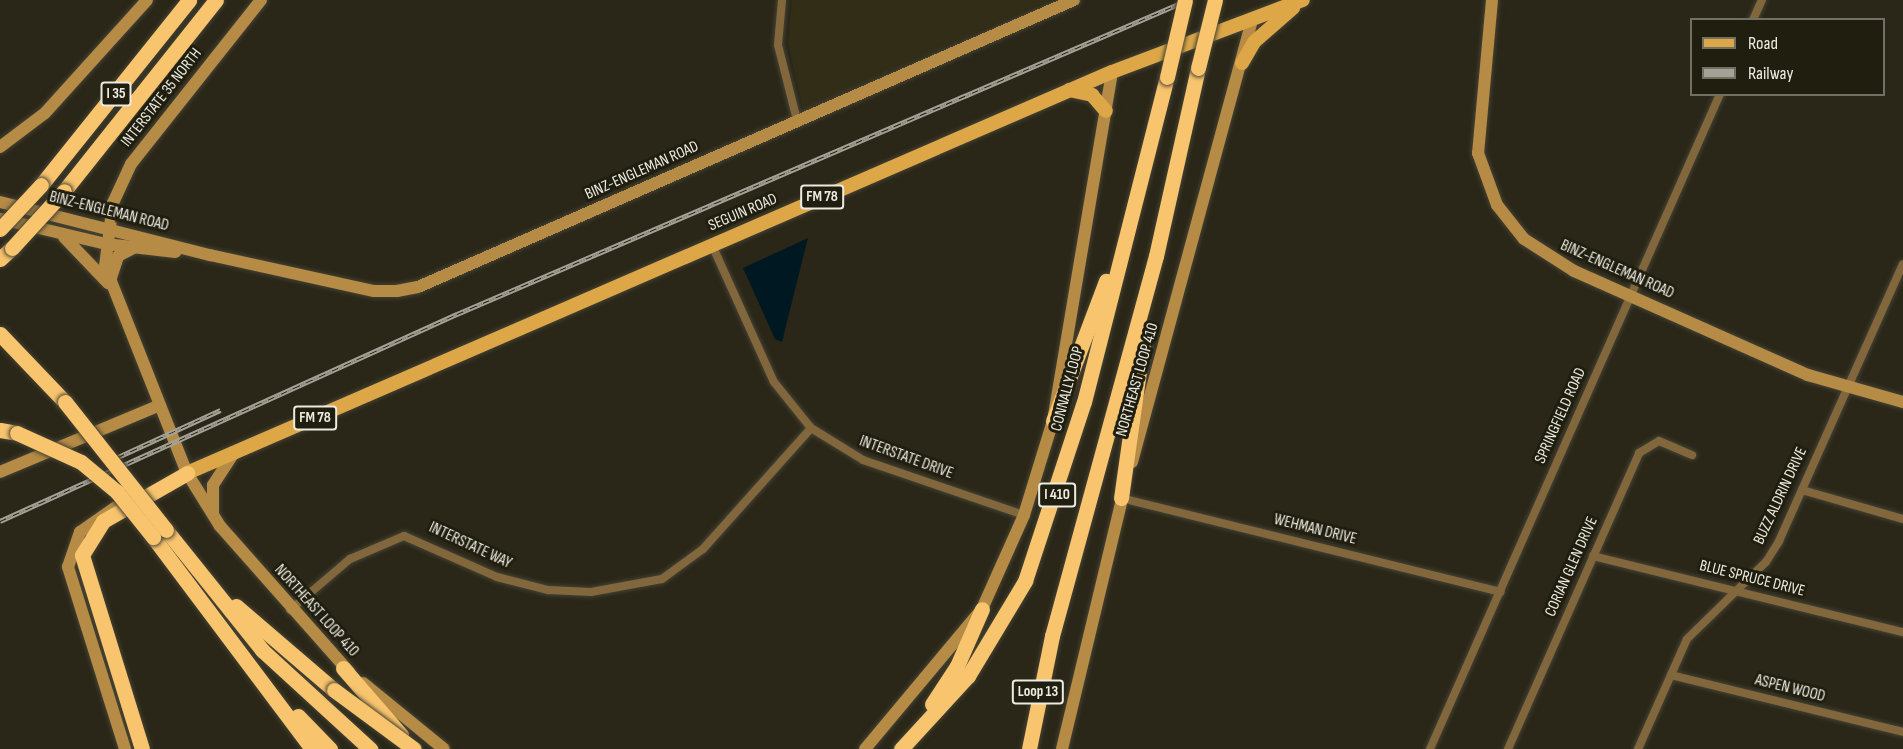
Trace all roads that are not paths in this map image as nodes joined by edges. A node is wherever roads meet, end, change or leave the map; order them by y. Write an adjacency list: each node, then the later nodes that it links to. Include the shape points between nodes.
1 (147, 0): 22 (main road)
2 (178, 0): 26 (highway)
3 (189, 0): 26 (highway, I 35)
4 (216, 0): 16 (highway, I 35)
5 (220, 0): 16 (highway)
6 (261, 0): 30 (main road, INTERSTATE 35 NORTH, via 137,155 119,187)
7 (782, 0): 23 (street, via 778,45)
8 (1074, 0): 23 (main road, BINZ-ENGLEMAN ROAD)
9 (1185, 0): 28 (highway, CONNALLY LOOP / I 410, bridge)
10 (1215, 0): 37 (highway, I 410, bridge)
11 (1302, 0): 15 (main road, SEGUIN ROAD / FM 78); 17 (main road, via 1254,42)
12 (1492, 0): 41 (main road, BINZ-ENGLEMAN ROAD, via 1478,153 1494,198 1535,249)
13 (1762, 0): 14 (street)
14 (1755, 18)
15 (1252, 21): 17 (main road, NORTHEAST LOOP 410); 18 (main road, SEGUIN ROAD / FM 78)
16 (196, 26): 38 (highway, I 35, bridge, via 64,191)
17 (1242, 63): 54 (main road, NORTHEAST LOOP 410)
18 (1112, 72): 19 (main road, SEGUIN ROAD / FM 78); 21 (main road)
19 (1070, 90): 21 (main road, via 1092,95); 34 (main road, SEGUIN ROAD / FM 78)
20 (1719, 96): 41 (street, SPRINGFIELD ROAD)
21 (1106, 111): 46 (main road)
22 (45, 113): 24 (main road); 25 (main road)
23 (797, 120): 36 (main road, BINZ-ENGLEMAN ROAD, via 418,287 374,291)
24 (0, 138)
25 (0, 147)
26 (63, 159): 31 (highway, I 35, bridge)
27 (0, 202): 30 (main road, BINZ-ENGLEMAN ROAD)
28 (1133, 211): 46 (highway); 71 (highway, CONNALLY LOOP / I 410, via 1053,507 1025,581 968,676)
29 (0, 218): 32 (main road, BINZ-ENGLEMAN ROAD)
30 (108, 227): 33 (main road, NORTHEAST LOOP 410); 36 (main road, BINZ-ENGLEMAN ROAD)
31 (0, 229)
32 (58, 233): 33 (main road, BINZ-ENGLEMAN ROAD); 40 (main road)
33 (106, 244): 35 (main road, BINZ-ENGLEMAN ROAD); 40 (main road, NORTHEAST LOOP 410)
34 (712, 245): 47 (street, INTERSTATE DRIVE, via 774,382); 49 (main road, SEGUIN ROAD / FM 78)
35 (134, 248): 36 (main road, BINZ-ENGLEMAN ROAD); 40 (main road, via 118,256)
36 (210, 255)
37 (1155, 256): 54 (highway); 66 (highway, I 410)
38 (0, 259)
39 (1902, 268): 43 (street, BUZZ ALDRIN DRIVE)
40 (109, 285): 45 (main road, NORTHEAST LOOP 410)
41 (1631, 293): 43 (main road, BINZ-ENGLEMAN ROAD, via 1808,375); 62 (street, SPRINGFIELD ROAD)
42 (0, 334): 58 (highway, bridge, via 65,402)
43 (1848, 386): 44 (main road, BINZ-ENGLEMAN ROAD); 53 (street, BUZZ ALDRIN DRIVE)
44 (1903, 402)
45 (158, 406): 51 (main road); 52 (main road, NORTHEAST LOOP 410)
46 (1053, 421): 55 (main road)
47 (811, 428): 55 (street, INTERSTATE DRIVE, via 863,460); 64 (street, INTERSTATE WAY, via 703,549 662,579 591,592 548,590 497,577 404,536 350,559)
48 (0, 429): 58 (highway, bridge, via 81,462)
49 (234, 453): 52 (main road, FM 78); 56 (main road, via 213,485)
50 (1692, 455): 59 (street, CORIAN GLEN DRIVE, via 1659,441 1639,453)
51 (0, 472)
52 (188, 474): 56 (main road, NORTHEAST LOOP 410); 72 (main road, via 98,515 80,532 69,557 73,592); 73 (highway, via 103,521 82,555)
53 (1802, 490): 57 (street); 61 (street, BUZZ ALDRIN DRIVE, via 1774,551)
54 (1121, 498): 62 (street, WEHMAN DRIVE); 81 (main road, NORTHEAST LOOP 410)
55 (1023, 515): 63 (main road)
56 (214, 516): 64 (main road, NORTHEAST LOOP 410)
57 (1903, 519)
58 (160, 533): 60 (highway); 68 (highway)
59 (1593, 556): 61 (street, BLUE SPRUCE DRIVE); 83 (street, CORIAN GLEN DRIVE)
60 (198, 574): 76 (highway, via 262,650); 77 (highway, bridge, via 334,690)
61 (1735, 590): 65 (street, BLUE SPRUCE DRIVE); 69 (street, BUZZ ALDRIN DRIVE, via 1693,631)
62 (1501, 592): 82 (street, SPRINGFIELD ROAD)
63 (982, 609): 71 (highway, via 957,666); 79 (main road)
64 (290, 610): 67 (main road, NORTHEAST LOOP 410)
65 (1903, 632)
66 (1052, 636): 80 (highway, Loop 13)
67 (343, 668): 77 (highway); 78 (main road, NORTHEAST LOOP 410)
68 (256, 673): 74 (highway); 75 (highway)
69 (1671, 675): 70 (street, ASPEN WOOD); 84 (street, BUZZ ALDRIN DRIVE)
70 (1903, 732)
71 (904, 746)
72 (124, 749)
73 (142, 749)
74 (312, 749)
75 (330, 749)
76 (370, 749)
77 (413, 749)
78 (444, 749)
79 (865, 749)
80 (1026, 749)
81 (1062, 749)
82 (1430, 749)
83 (1508, 749)
84 (1638, 749)

